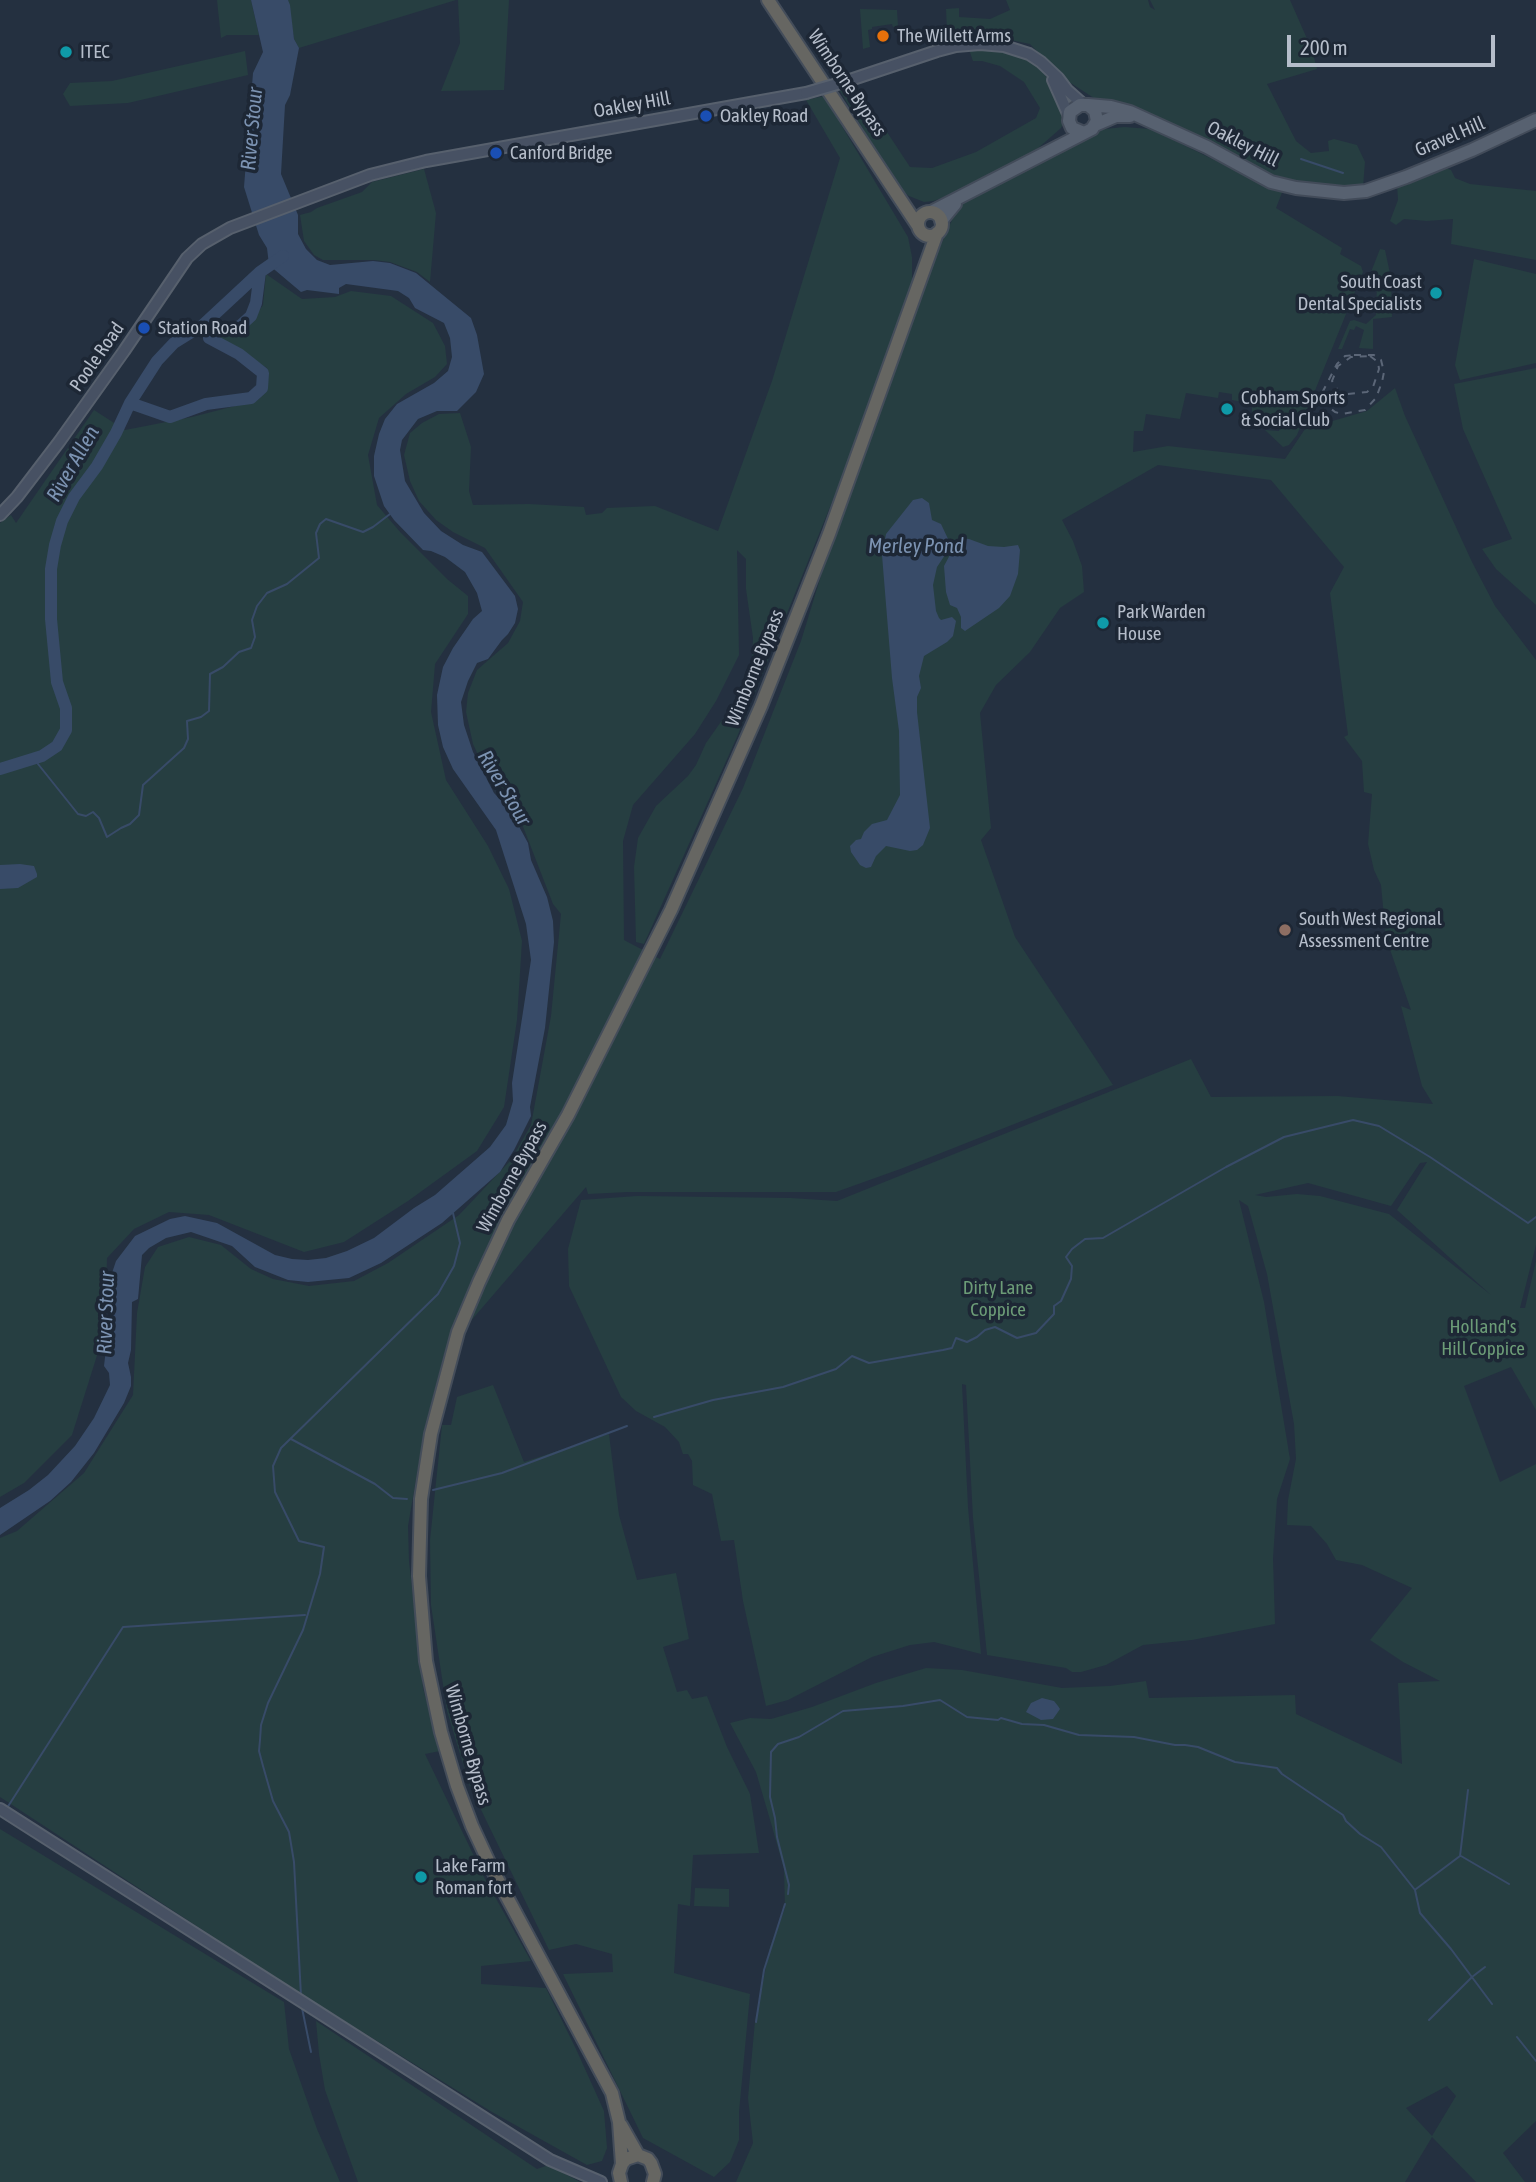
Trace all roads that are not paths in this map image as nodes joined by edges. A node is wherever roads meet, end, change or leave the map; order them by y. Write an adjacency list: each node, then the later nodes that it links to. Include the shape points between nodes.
1 (768, 0): 11 (highway, Wimborne Bypass)
2 (1041, 62): 3 (main road, Oakley Hill); 5 (main road); 15 (main road, Oakley Hill, bridge, via 1015,49 964,45 806,93 381,172)
3 (1086, 105): 4 (main road, Oakley Hill); 5 (main road, via 1076,106); 7 (main road, via 1095,111)
4 (1137, 116): 7 (main road, via 1116,116); 10 (main road, Oakley Hill, via 1271,182 1330,193)
5 (1069, 118): 8 (main road, via 1076,131); 9 (main road, via 1060,136)
6 (1536, 120): 10 (main road, Gravel Hill)
7 (1095, 125): 8 (main road)
8 (1084, 133): 9 (main road)
9 (1036, 158): 12 (main road)
10 (1377, 187)
11 (893, 188): 13 (highway, Wimborne Bypass); 16 (highway, Wimborne Bypass)
12 (963, 197): 13 (main road); 14 (main road)
13 (930, 212): 14 (highway, via 938,215); 16 (highway, via 922,215)
14 (939, 227): 16 (highway, via 927,236); 17 (highway, Wimborne Bypass)
15 (230, 228): 18 (main road, Poole Road, via 187,258 124,351)
16 (918, 228): 17 (highway, Wimborne Bypass)
17 (922, 271): 20 (highway, Wimborne Bypass, via 756,718 671,910 508,1220 458,1332 430,1433 421,1499 419,1576 426,1661 441,1732 472,1826 607,2083)
18 (0, 515)
19 (3, 1811): 23 (main road, via 550,2160)
20 (619, 2122): 21 (highway, Wimborne Bypass); 22 (highway, Wimborne Bypass)
21 (638, 2155): 22 (highway, via 626,2159); 24 (highway, Wimborne Bypass, via 651,2162)
22 (621, 2173): 23 (main road)
23 (601, 2182)
24 (653, 2182)

